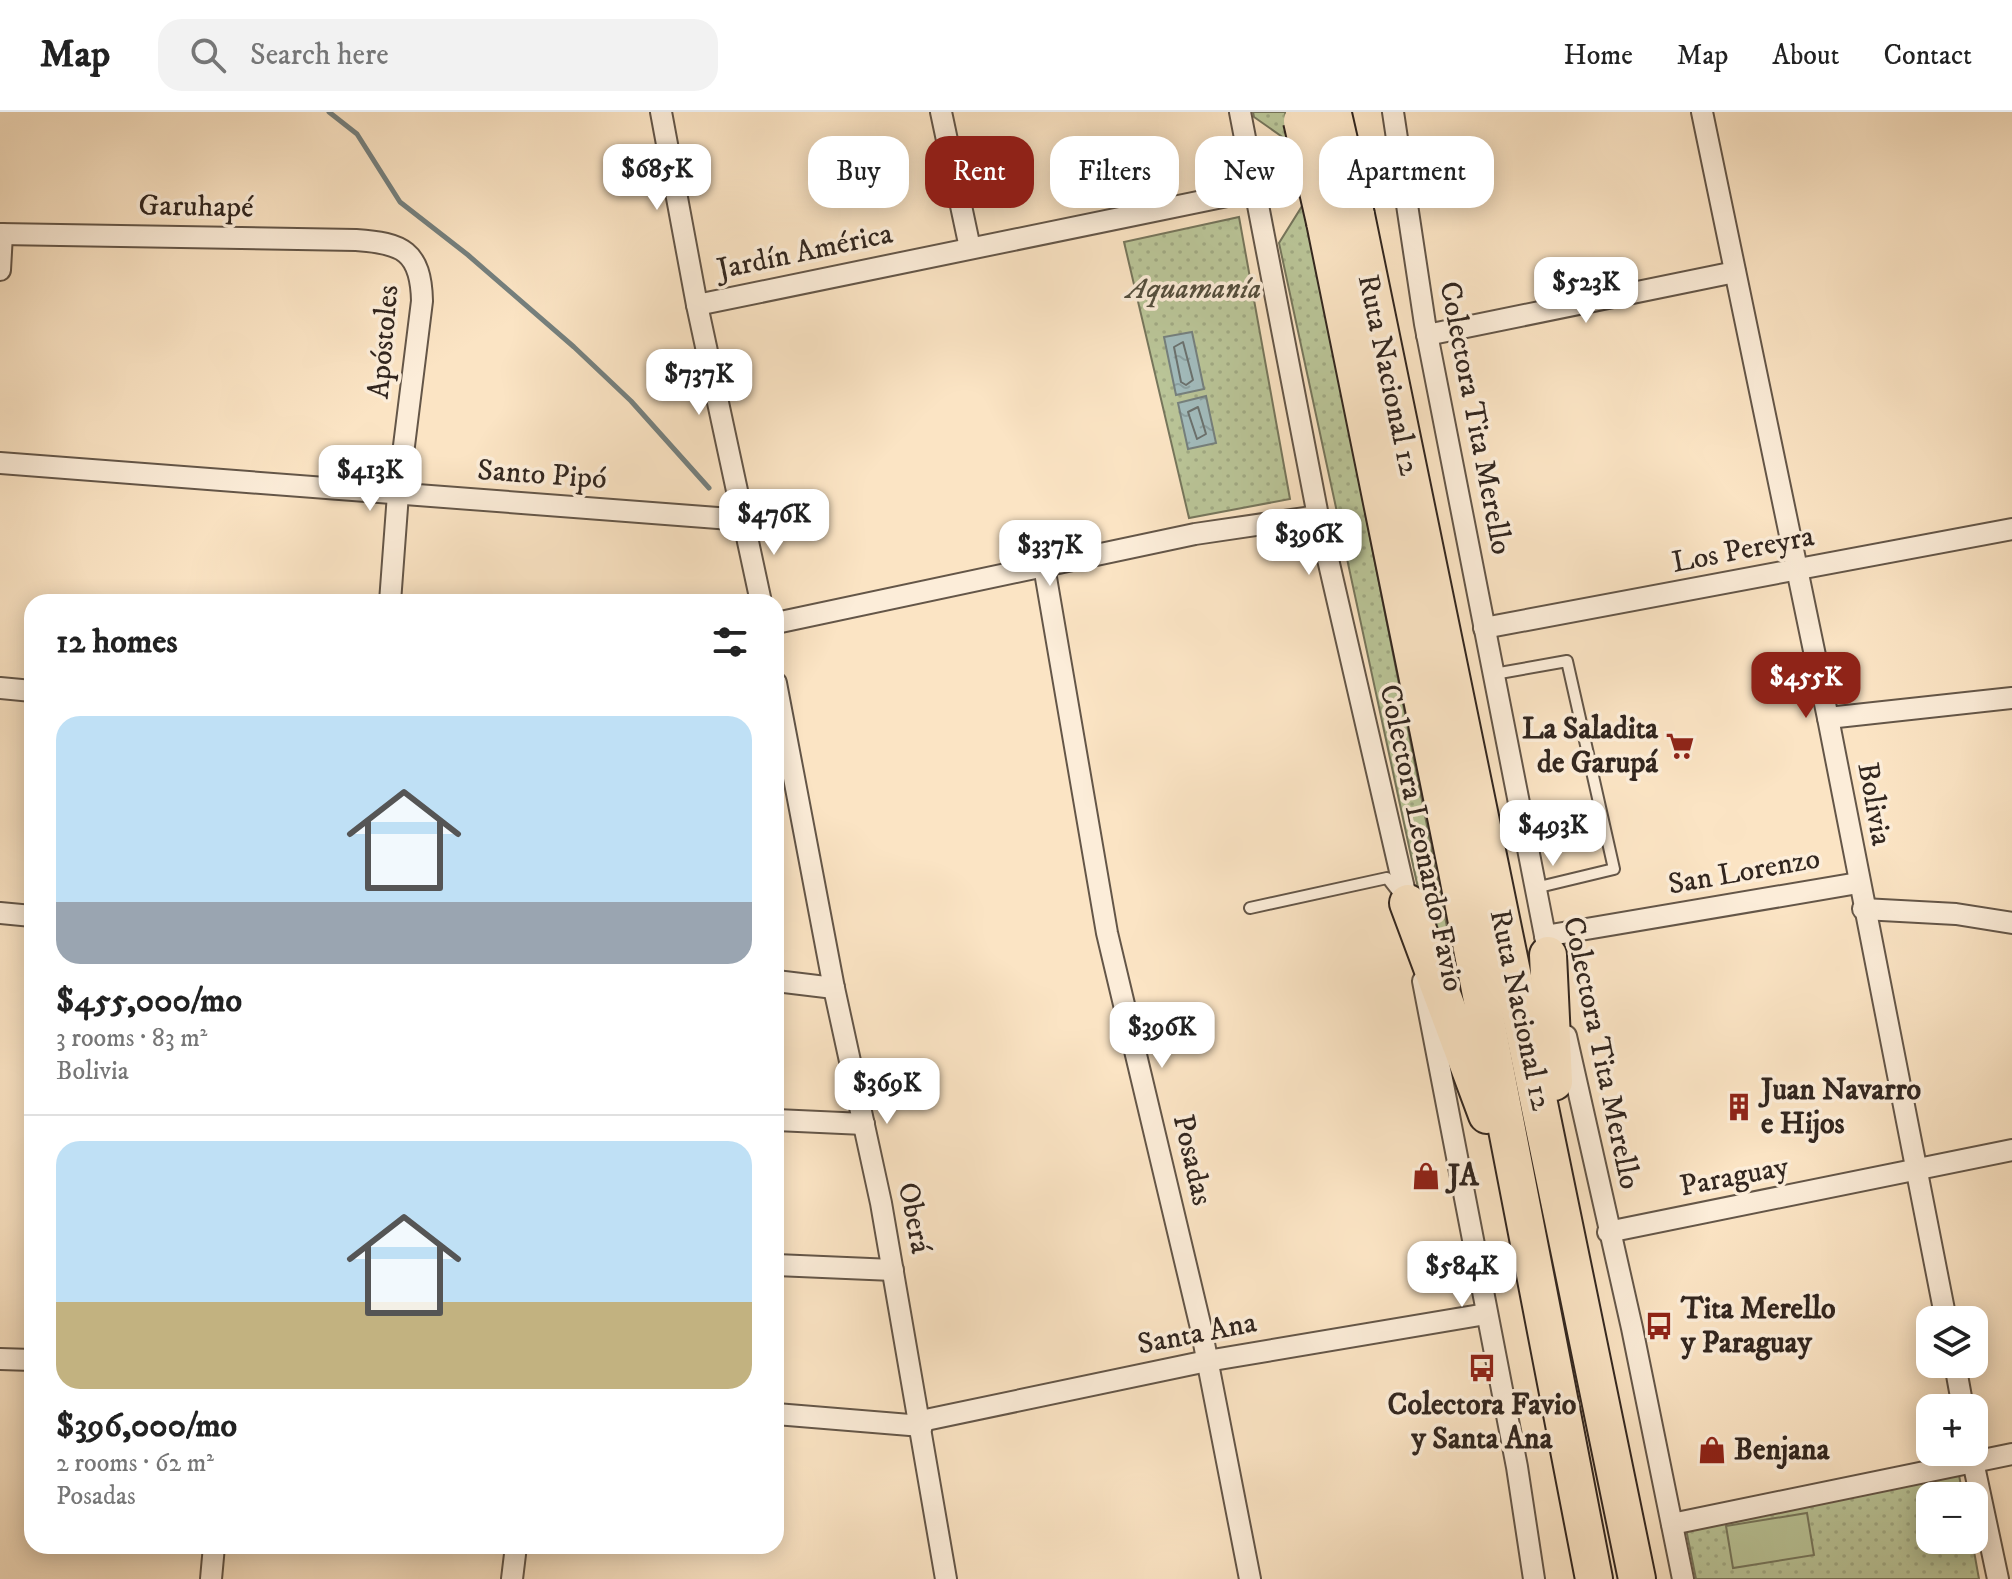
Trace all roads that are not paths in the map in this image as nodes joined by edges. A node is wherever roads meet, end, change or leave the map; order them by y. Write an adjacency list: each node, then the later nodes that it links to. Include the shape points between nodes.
1 (661, 112): 18 (street)
2 (941, 112): 15 (street)
3 (1240, 112): 7 (street, Colectora Leonardo Favio)
4 (1393, 112): 8 (street, Colectora Tita Merello)
5 (1702, 112): 17 (street, Bolivia)
6 (1317, 115): 12 (highway, Ruta Nacional 12, bridge)
7 (1245, 136)
8 (1397, 136)
9 (1195, 203): 15 (street, Jardín América)
10 (1258, 208): 22 (street, Colectora Leonardo Favio)
11 (1408, 208): 19 (street, Colectora Tita Merello)
12 (1340, 218): 52 (highway, Ruta Nacional 12); 53 (highway, Ruta Nacional 12)
13 (1, 234): 14 (street, Garuhapé); 16 (street)
14 (392, 242): 21 (street, Apóstoles, via 412,257 422,276)
15 (970, 248): 18 (street, Jardín América)
16 (0, 270)
17 (1735, 272): 19 (street); 26 (street, Bolivia)
18 (697, 305): 23 (street)
19 (1427, 335): 30 (street, Colectora Tita Merello)
20 (0, 463): 21 (street, Santo Pipó)
21 (398, 494): 23 (street, Santo Pipó); 27 (street, Apóstoles)
22 (1318, 516): 25 (street, via 1195,534); 39 (street, Colectora Leonardo Favio)
23 (744, 520): 28 (street)
24 (2012, 529): 26 (street, Los Pereyra)
25 (1044, 566): 29 (street); 61 (street, Posadas, via 1107,933)
26 (1797, 571): 30 (street, Los Pereyra); 35 (street, Bolivia)
27 (391, 594)
28 (759, 594)
29 (784, 621)
30 (1484, 628): 31 (street, Colectora Tita Merello)
31 (1493, 675): 38 (street, Colectora Tita Merello); 38 (lane, via 1567,661 1614,869)
32 (0, 688): 33 (street)
33 (24, 690)
34 (2012, 698): 35 (street)
35 (1828, 718): 37 (street, Bolivia)
36 (784, 758): 47 (street, Oberá)
37 (1858, 883): 41 (street, Bolivia); 45 (street, San Lorenzo)
38 (1535, 888): 45 (street, Colectora Tita Merello)
39 (1408, 903): 40 (lane, via 1387,878); 53 (highway); 58 (street, Colectora Leonardo Favio)
40 (1250, 908)
41 (1863, 909): 44 (street); 51 (street, Bolivia)
42 (0, 913): 43 (street)
43 (24, 915)
44 (2012, 923)
45 (1547, 946): 52 (highway); 54 (street, Colectora Tita Merello)
46 (784, 982): 47 (street)
47 (834, 988): 49 (street, Oberá)
48 (784, 1120): 49 (street)
49 (864, 1124): 56 (street, Oberá)
50 (2012, 1150): 51 (street, Paraguay)
51 (1918, 1171): 54 (street, Paraguay); 57 (street, Bolivia)
52 (1558, 1184): 77 (highway, Ruta Nacional 12)
53 (1522, 1211): 76 (highway, Ruta Nacional 12)
54 (1608, 1232): 68 (street, Colectora Tita Merello)
55 (784, 1265): 56 (street)
56 (893, 1270): 63 (street, Oberá)
57 (1943, 1306)
58 (1486, 1314): 61 (street, Santa Ana); 75 (street, Colectora Leonardo Favio)
59 (0, 1359): 60 (street)
60 (24, 1360)
61 (1207, 1361): 63 (street, Santa Ana); 74 (street, Posadas)
62 (784, 1414): 63 (street, Santa Ana)
63 (922, 1423): 73 (street, Oberá)
64 (2012, 1454): 65 (street)
65 (1988, 1456)
66 (1932, 1466): 68 (street)
67 (1974, 1466): 79 (street)
68 (1672, 1524): 78 (street, Colectora Tita Merello)
69 (213, 1554): 71 (street)
70 (515, 1554): 72 (street)
71 (211, 1579)
72 (512, 1579)
73 (946, 1579)
74 (1250, 1579)
75 (1534, 1579)
76 (1594, 1579)
77 (1637, 1579)
78 (1683, 1579)
79 (1998, 1579)

